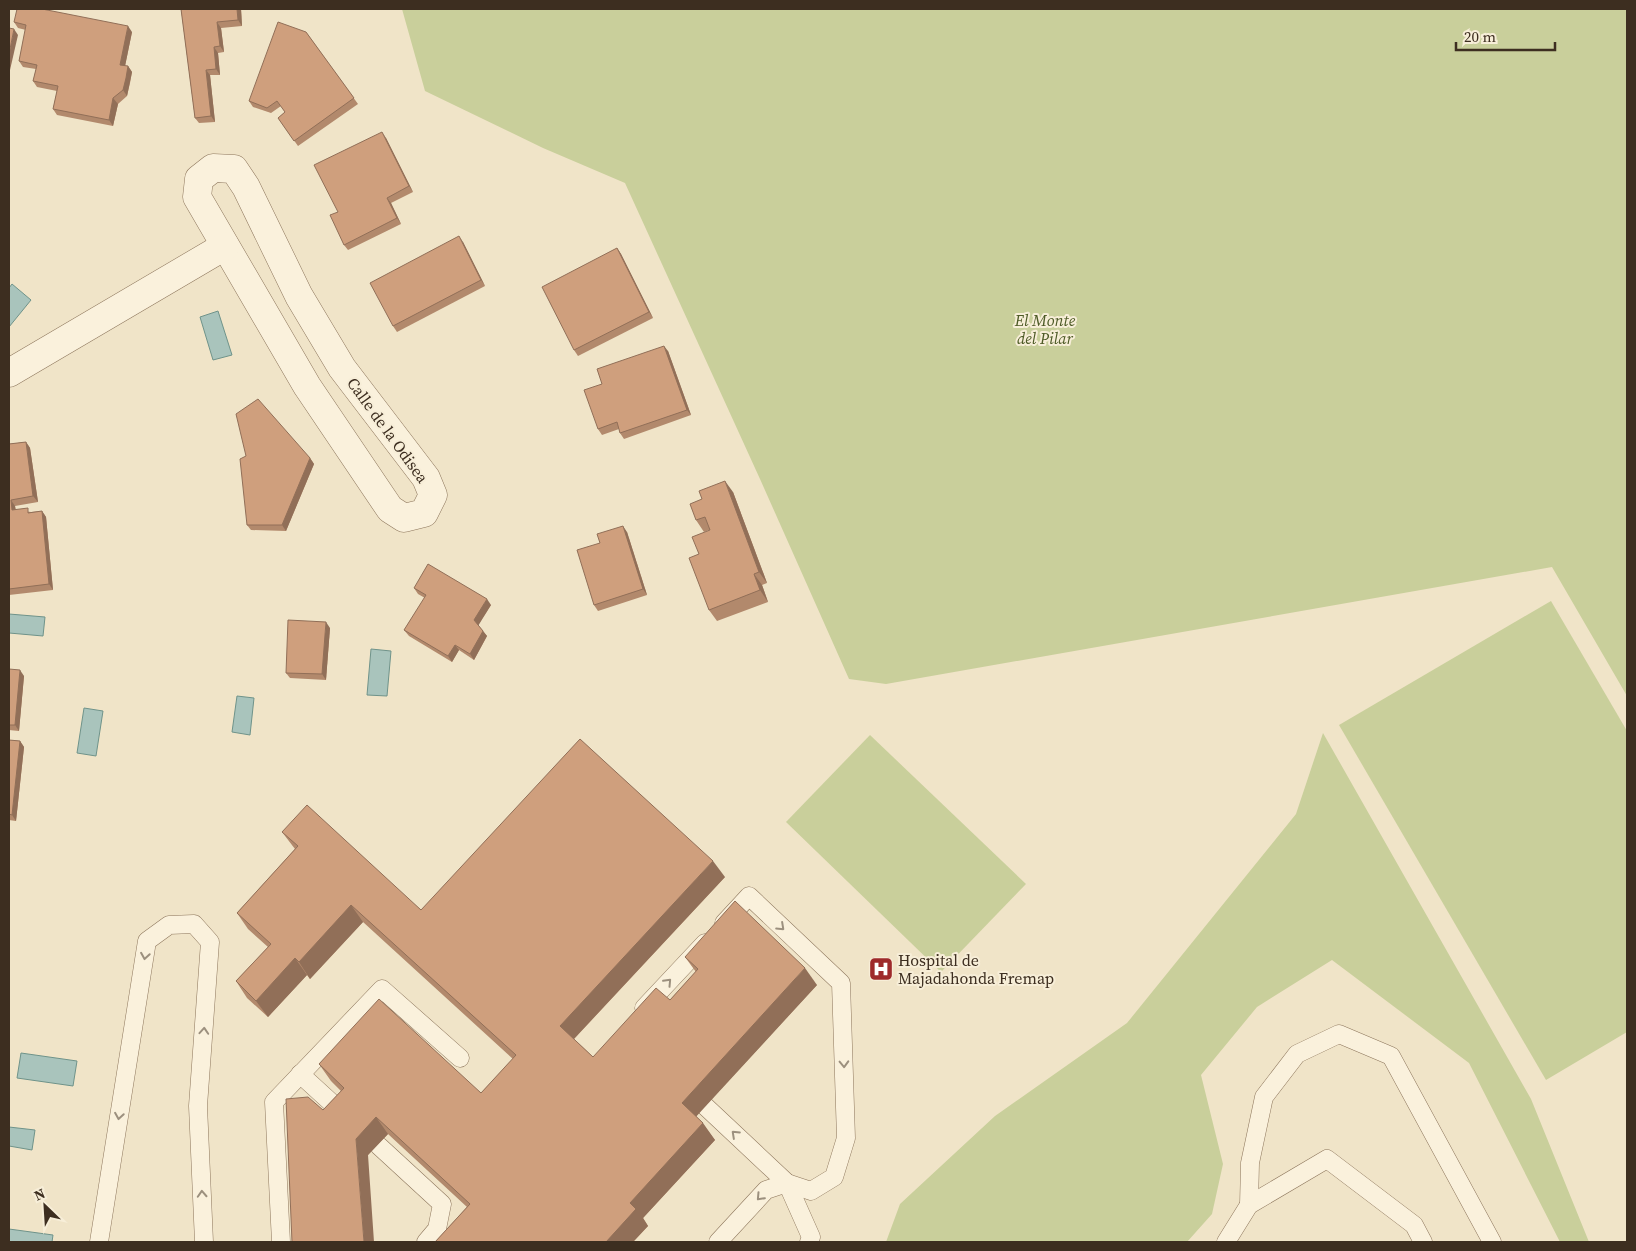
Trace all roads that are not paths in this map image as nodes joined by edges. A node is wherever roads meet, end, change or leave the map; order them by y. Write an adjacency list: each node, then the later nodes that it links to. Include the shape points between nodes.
1 (225, 246): 1 (street, Calle de la Odisea, via 307,386 390,509 404,518 424,513 433,495 426,478 342,368 299,296 246,186 234,170 213,168 200,179 197,197); 2 (street)
2 (9, 373)
3 (634, 1018): 9 (lane, one-way to 9, via 749,896 841,983 846,1138 834,1177 811,1191)
4 (460, 1058): 5 (lane, via 382,989)
5 (300, 1074): 6 (lane); 13 (lane, via 274,1102)
6 (335, 1106)
7 (705, 1106): 9 (lane, one-way to 7)
8 (379, 1146): 14 (lane, via 442,1204 437,1229)
9 (786, 1183): 15 (lane, one-way to 15, via 766,1190); 16 (lane, via 811,1237)
10 (1249, 1205): 17 (lane); 18 (lane, via 1327,1159 1414,1225); 19 (lane, via 1250,1163 1264,1097 1297,1054 1339,1034 1391,1056)
11 (99, 1242): 12 (lane, one-way to 11, via 198,1106 210,942 194,924 169,925 147,942)
12 (204, 1242)
13 (281, 1242)
14 (426, 1242)
15 (718, 1242)
16 (809, 1242)
17 (1226, 1242)
18 (1423, 1242)
19 (1492, 1242)

